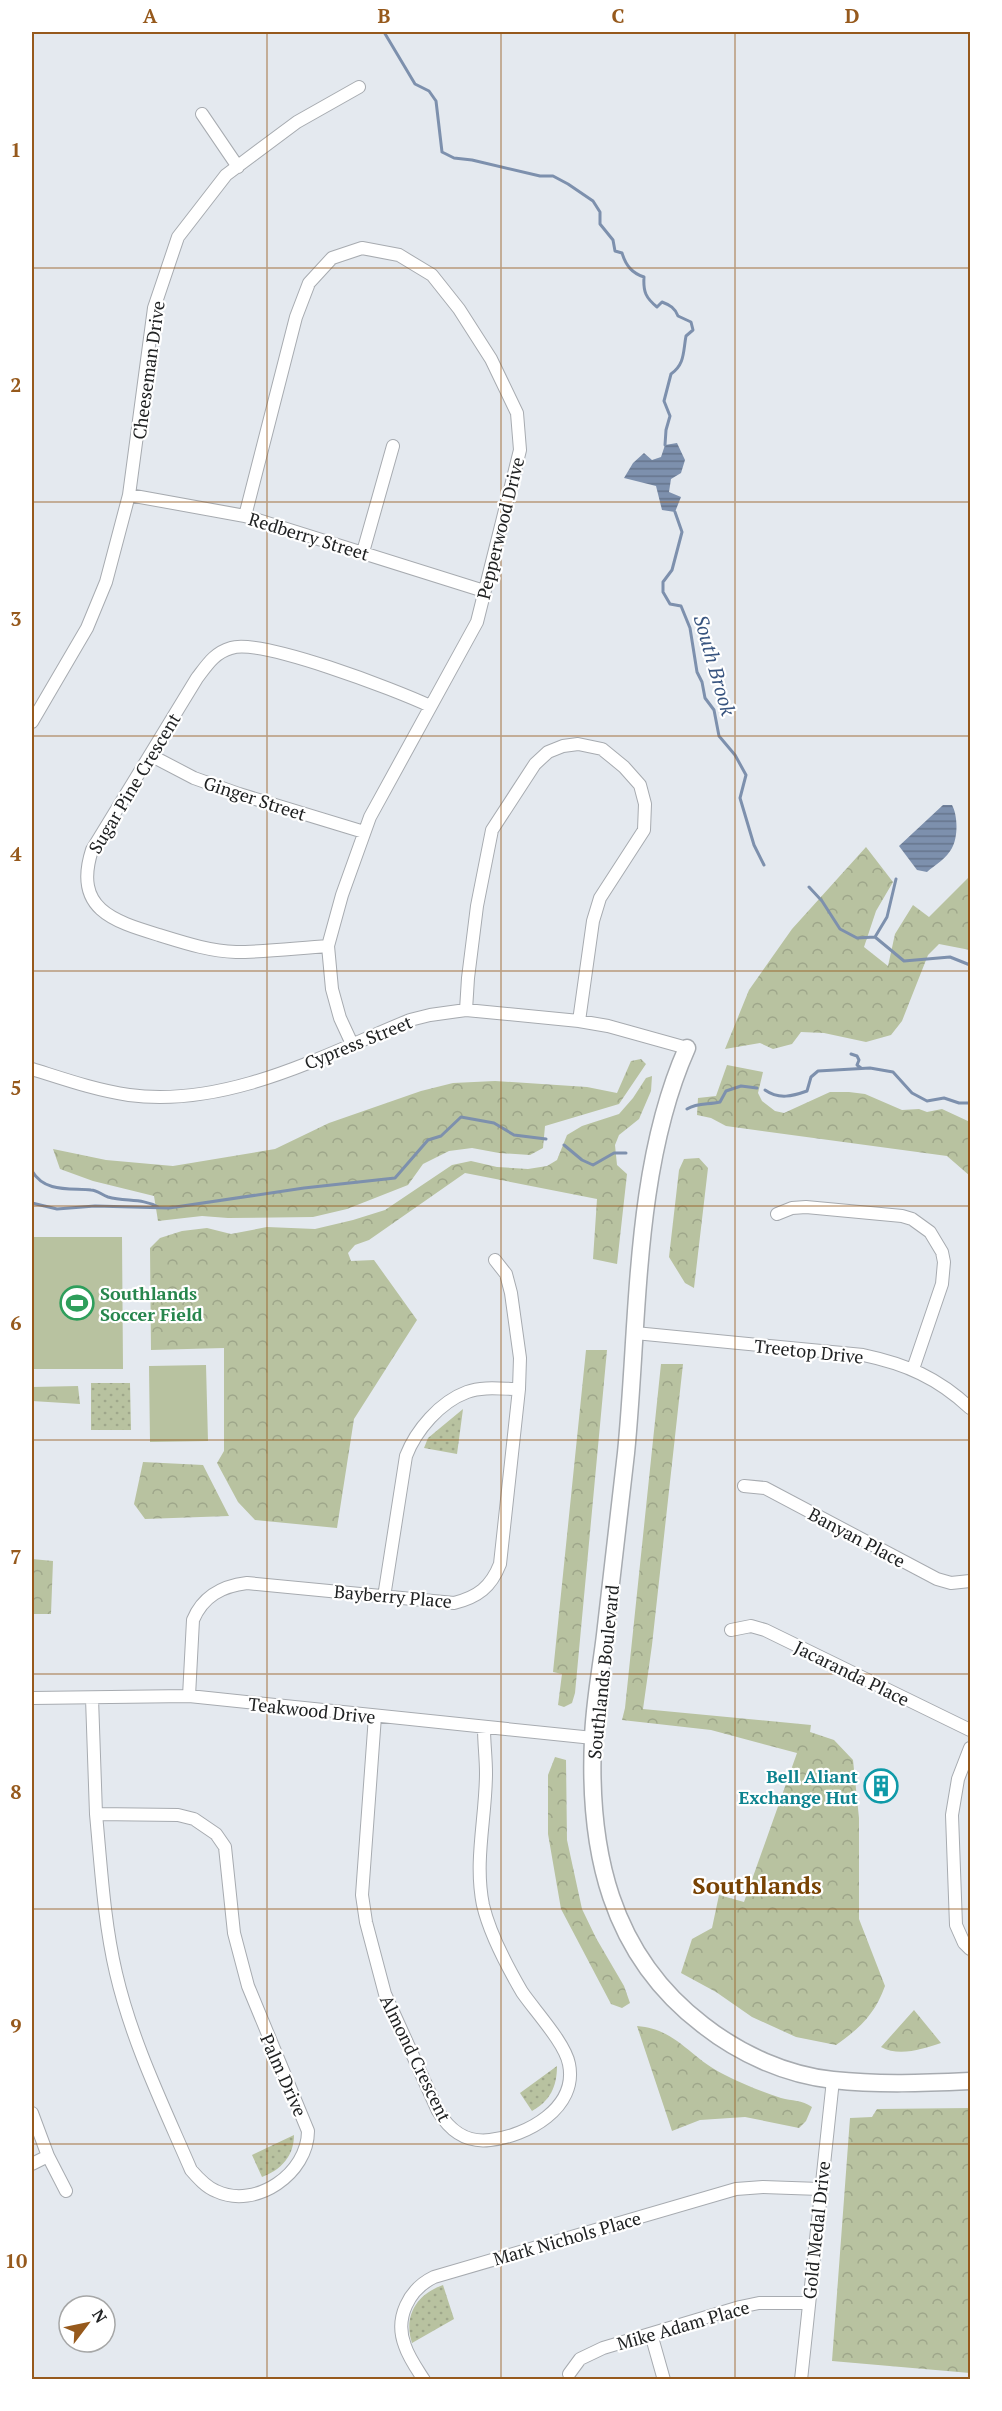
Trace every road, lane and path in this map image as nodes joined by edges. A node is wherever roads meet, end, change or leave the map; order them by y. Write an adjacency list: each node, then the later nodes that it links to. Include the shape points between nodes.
1 (359, 87): 3 (street, Cheeseman Drive, via 297,122)
2 (202, 114): 3 (street)
3 (238, 167): 5 (street, Cheeseman Drive, via 226,175 178,237 154,308)
4 (393, 446): 7 (street)
5 (129, 495): 6 (street, Redberry Street); 10 (street, Cheeseman Drive, via 106,582 87,628)
6 (245, 516): 7 (street, Redberry Street); 8 (street, Pepperwood Drive, via 296,317 309,284 332,258 362,248 399,255 432,275 459,309 491,359 518,413 520,450)
7 (363, 552): 8 (street, Redberry Street)
8 (484, 591): 9 (street, Pepperwood Drive, via 477,622)
9 (430, 706): 11 (street, Sugar Pine Crescent, via 383,685 242,645 216,654); 12 (street, Pepperwood Drive)
10 (32, 722)
11 (150, 755): 12 (street, Ginger Street, via 194,778); 13 (street, Sugar Pine Crescent, via 92,850 86,880 88,892 108,917 128,927 209,950)
12 (364, 832): 13 (street, Pepperwood Drive)
13 (328, 946): 16 (street, Pepperwood Drive, via 332,989)
14 (466, 1010): 15 (street, Cypress Street); 15 (street, via 477,906 492,830 535,764 548,752 578,744 602,749 624,767 640,785 645,804 644,830 600,898 593,921); 16 (street, Cypress Street, via 410,1020)
15 (579, 1021): 17 (street, Cypress Street)
16 (352, 1044): 18 (street, Cypress Street, via 282,1073 182,1096 130,1095)
17 (687, 1048): 21 (main road, Southlands Boulevard, via 663,1116 652,1165)
18 (32, 1069)
19 (777, 1214): 22 (street, via 806,1207 902,1216 930,1232 942,1252 944,1272)
20 (495, 1260): 23 (street, Bayberry Place, via 506,1274 511,1293 520,1358)
21 (634, 1333): 22 (street, Treetop Drive, via 863,1355); 35 (main road, Southlands Boulevard, via 621,1503)
22 (913, 1369): 24 (street, Treetop Drive, via 944,1386)
23 (519, 1389): 27 (street, via 483,1388 467,1392 435,1413 413,1439 406,1456); 27 (street, Bayberry Place, via 500,1564 494,1580 471,1599 454,1603)
24 (970, 1408)
25 (744, 1485): 26 (street, Banyan Place, via 765,1488 938,1580)
26 (970, 1581)
27 (384, 1597): 29 (street, Bayberry Place, via 248,1583 212,1594 193,1620)
28 (731, 1630): 34 (street, Jacaranda Place, via 751,1626 765,1630)
29 (189, 1696): 31 (street, Teakwood Drive); 32 (street, Teakwood Drive)
30 (32, 1698): 31 (street, Teakwood Drive)
31 (92, 1698): 37 (street, Palm Drive)
32 (375, 1716): 33 (street, Teakwood Drive); 33 (street, Almond Crescent, via 362,1895 372,1950 385,1994 438,2111 454,2132 479,2140 518,2132 551,2114 565,2095 570,2073 565,2052 522,1990 483,1907 479,1865 486,1773)
33 (484, 1728): 35 (street, Teakwood Drive)
34 (970, 1731)
35 (592, 1738): 39 (main road, Southlands Boulevard, via 595,1831 602,1873 625,1932 643,1962 664,1990 716,2035 771,2064)
36 (970, 1748): 38 (street, via 958,1779 952,1815 956,1925)
37 (96, 1814): 37 (street, Palm Drive, via 178,1815 216,1834 225,1847 234,1933 243,1970 308,2131 305,2152 295,2169 270,2187 234,2196 217,2192 191,2170 141,2056 122,1999 107,1923)
38 (970, 1949)
39 (833, 2080): 40 (main road, Southlands Boulevard, via 905,2084); 44 (street, Gold Medal Drive)
40 (970, 2081)
41 (32, 2113): 42 (street)
42 (48, 2156): 43 (street); 45 (street)
43 (32, 2164)
44 (820, 2189): 46 (street, Gold Medal Drive); 49 (street, Mark Nichols Place, via 736,2189 434,2277 413,2294 402,2319 405,2346)
45 (66, 2191)
46 (808, 2303): 47 (street, Mike Adam Place, via 759,2303); 51 (street, Gold Medal Drive)
47 (651, 2334): 48 (street, Mike Adam Place, via 603,2348 574,2365); 50 (street)
48 (569, 2374)
49 (424, 2379)
50 (664, 2379)
51 (801, 2379)

